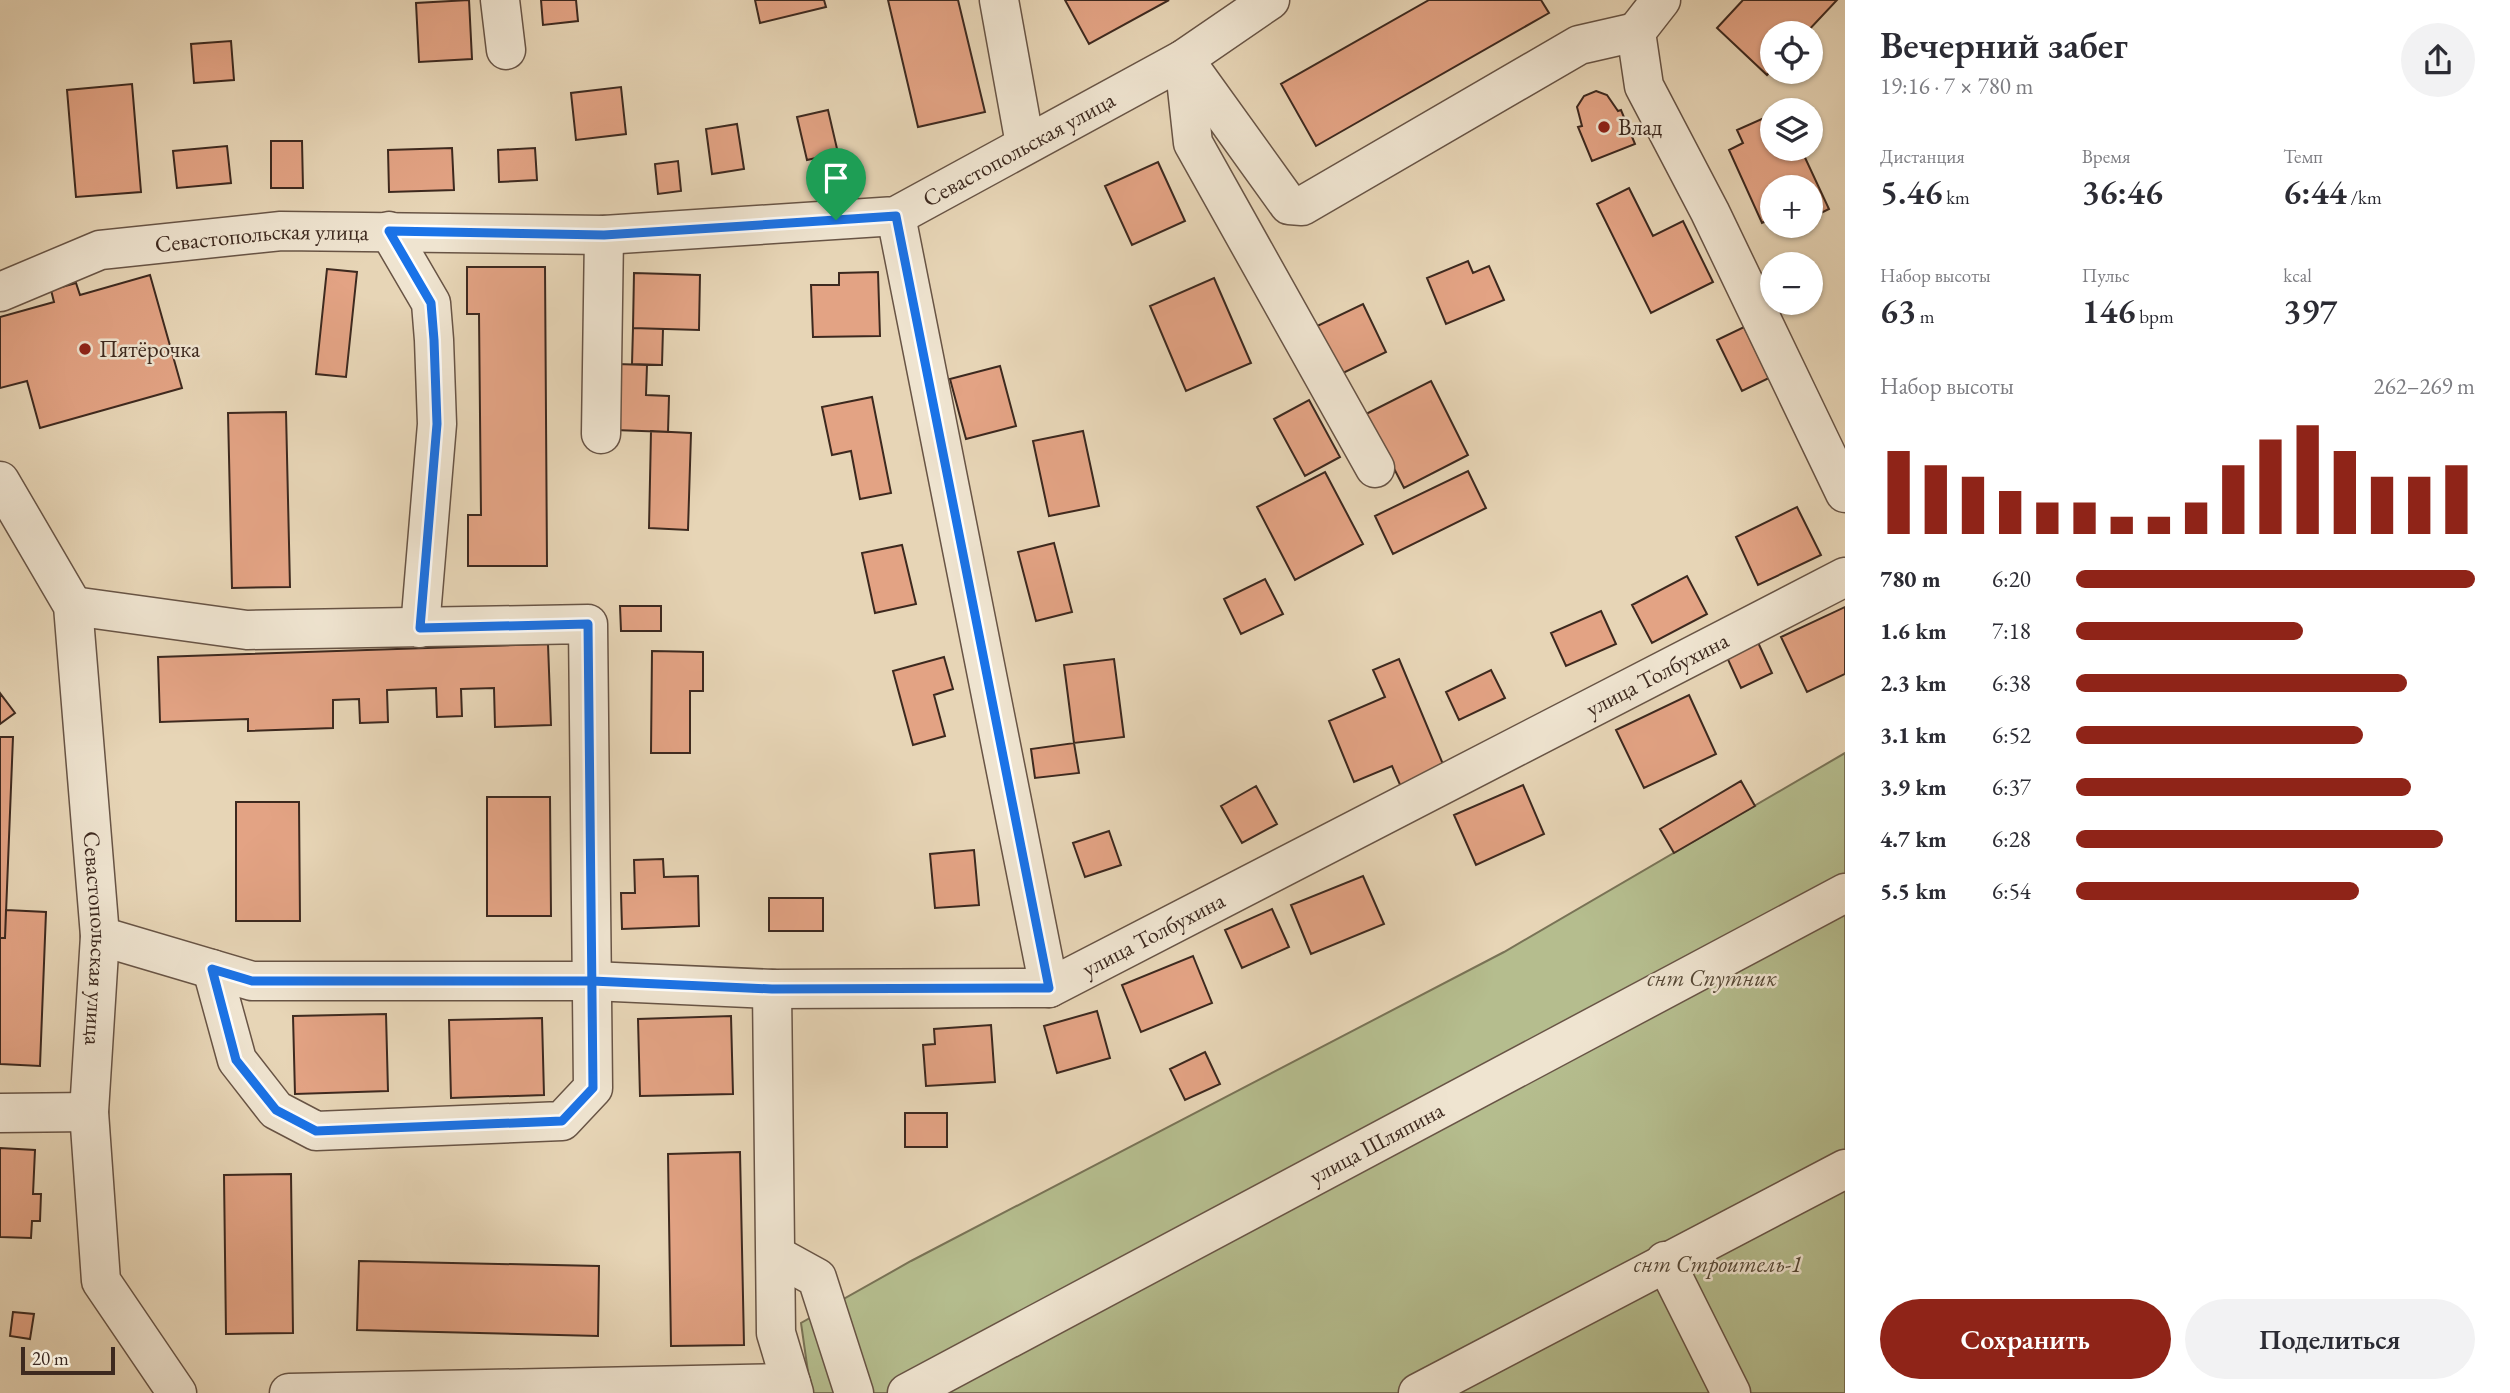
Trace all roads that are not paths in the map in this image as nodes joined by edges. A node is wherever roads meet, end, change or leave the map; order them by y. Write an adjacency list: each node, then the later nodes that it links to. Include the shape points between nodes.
1 (500, 0): 6 (street)
2 (999, 0): 8 (street)
3 (1270, 0): 7 (street, Севастопольская улица)
4 (1661, 0): 5 (street)
5 (1636, 32): 7 (street, via 1579,45 1302,206 1289,205 1284,199); 16 (street, via 1644,86)
6 (506, 50)
7 (1184, 59): 8 (street, Севастопольская улица); 14 (street, via 1194,143)
8 (1025, 144): 9 (street, Севастопольская улица)
9 (896, 216): 11 (street, Севастопольская улица); 24 (street)
10 (389, 231): 11 (street, Севастопольская улица); 12 (street, Севастопольская улица, via 281,231 100,250); 19 (street, via 431,303 434,340 437,424)
11 (604, 235): 13 (street)
12 (0, 292)
13 (601, 434)
14 (1375, 468)
15 (0, 481): 18 (street, Севастопольская улица)
16 (1845, 493)
17 (1845, 577): 24 (street, улица Толбухина)
18 (73, 606): 19 (street, via 247,630); 21 (street, Севастопольская улица)
19 (420, 628): 23 (street, via 588,624)
20 (1845, 893): 35 (street, улица Шляпина)
21 (100, 936): 22 (street, улица Толбухина); 26 (street, Севастопольская улица)
22 (212, 969): 23 (street, улица Толбухина, via 252,981); 23 (street, via 236,1060 276,1110 316,1131 562,1121 593,1088)
23 (592, 981): 25 (street, улица Толбухина)
24 (1049, 988): 25 (street, улица Толбухина)
25 (772, 989): 29 (street)
26 (89, 1112): 27 (street); 32 (street, Севастопольская улица, via 101,1281)
27 (0, 1113)
28 (1845, 1169): 30 (street)
29 (777, 1256): 31 (street, via 776,1333); 34 (street, via 817,1278)
30 (1665, 1261): 36 (street); 37 (street)
31 (792, 1388): 33 (street)
32 (177, 1393)
33 (289, 1393)
34 (854, 1393)
35 (908, 1393)
36 (1418, 1393)
37 (1731, 1393)

